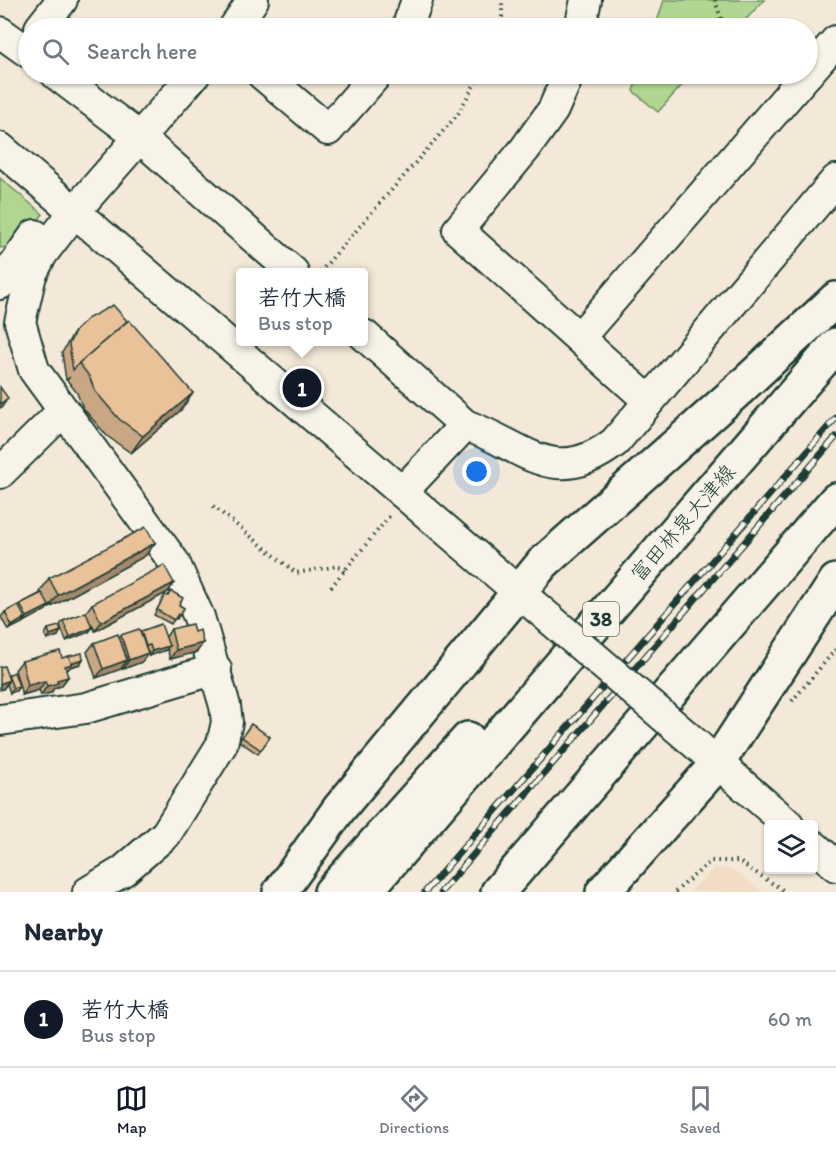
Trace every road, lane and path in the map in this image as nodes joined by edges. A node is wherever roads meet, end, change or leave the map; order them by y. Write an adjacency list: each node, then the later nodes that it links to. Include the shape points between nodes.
1 (62, 0): 7 (street)
2 (253, 0): 8 (street)
3 (417, 0): 9 (street)
4 (502, 0): 10 (path)
5 (586, 0): 11 (street)
6 (715, 0): 12 (path)
7 (45, 18)
8 (241, 18)
9 (411, 18)
10 (502, 18)
11 (582, 18)
12 (721, 18)
13 (836, 41): 14 (street)
14 (818, 61)
15 (69, 84): 22 (street)
16 (186, 84): 22 (street)
17 (274, 84): 18 (street, via 328,129)
18 (368, 84)
19 (474, 84): 27 (path, via 458,114)
20 (564, 84): 31 (street, via 554,110 458,230)
21 (798, 84): 31 (street)
22 (139, 137): 25 (street); 26 (street)
23 (0, 148): 25 (street)
24 (836, 180): 33 (street)
25 (69, 205): 28 (street); 34 (street, via 31,275 20,322 34,370); 39 (street)
26 (287, 268)
27 (324, 268)
28 (0, 284)
29 (836, 299): 44 (main road, via 543,563)
30 (368, 338): 35 (street)
31 (579, 338): 33 (street)
32 (836, 345): 36 (main road, 富田林泉大津線 / 38)
33 (648, 400): 35 (street, via 615,442 601,453 566,464 546,463)
34 (63, 411): 37 (street); 45 (street, via 80,450 174,562 199,617)
35 (465, 425): 39 (street)
36 (742, 453): 54 (main road, via 480,724); 55 (main road, 富田林泉大津線 / 38)
37 (0, 472)
38 (836, 500): 48 (main road)
39 (398, 502): 41 (path); 44 (street)
40 (213, 506): 41 (path, via 296,573 338,566)
41 (345, 571): 43 (path)
42 (836, 581): 47 (main road)
43 (331, 587)
44 (519, 592): 47 (street, bridge); 53 (main road, via 339,809)
45 (216, 669): 46 (street, via 86,708); 52 (street, via 227,722 222,744 166,834 123,871)
46 (0, 720)
47 (707, 755): 49 (street); 58 (main road)
48 (568, 811): 56 (main road); 57 (main road)
49 (782, 820)
50 (818, 850): 51 (street)
51 (836, 866)
52 (88, 892)
53 (280, 892)
54 (331, 892)
55 (365, 892)
56 (498, 892)
57 (513, 892)
58 (603, 892)
59 (675, 892): 60 (path, via 711,861 738,861)
60 (786, 892)

